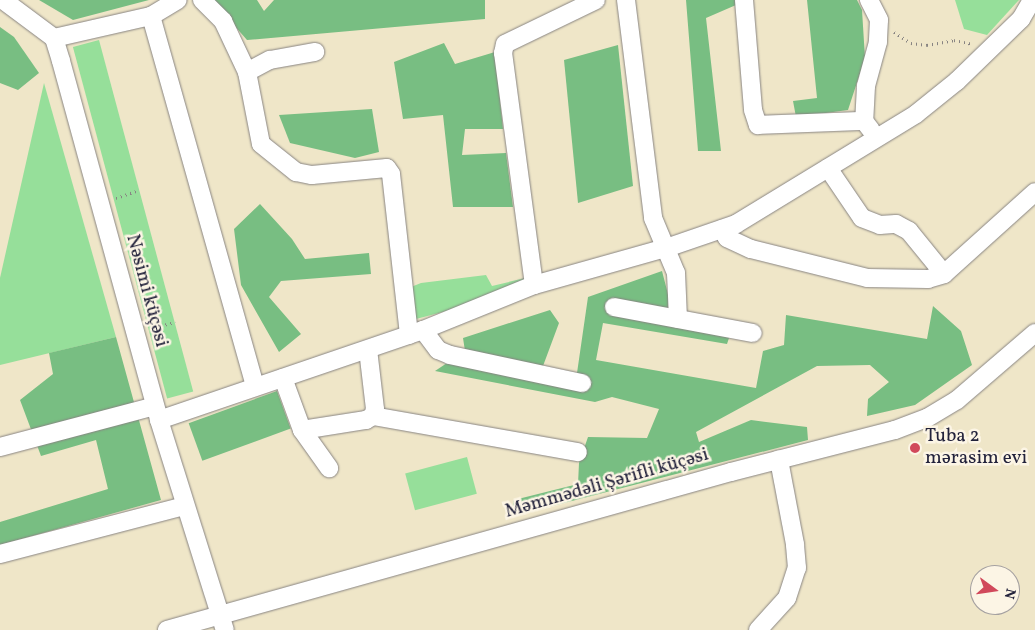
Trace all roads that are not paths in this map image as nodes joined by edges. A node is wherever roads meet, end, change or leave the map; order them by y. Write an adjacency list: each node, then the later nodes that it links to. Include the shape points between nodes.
1 (3, 0): 10 (street)
2 (178, 0): 9 (street)
3 (202, 0): 12 (street, via 223,22)
4 (596, 0): 20 (street, via 505,44 503,53)
5 (626, 0): 18 (street, via 653,218)
6 (744, 0): 13 (street, via 753,110 758,126)
7 (869, 0): 13 (street, via 879,20 878,42 866,86)
8 (1032, 0): 14 (street, via 1021,19 957,82)
9 (151, 16): 10 (street); 29 (street)
10 (54, 38): 30 (street, Nəsimi küçəsi)
11 (315, 52): 12 (street, via 270,60)
12 (247, 72): 23 (street, via 261,144 296,172 312,175 387,168 391,174)
13 (864, 121): 14 (street)
14 (877, 139): 15 (street)
15 (828, 168): 17 (street, via 736,224); 19 (street, via 862,218 880,225 896,224 909,231)
16 (1035, 192): 19 (street)
17 (722, 229): 18 (street); 19 (street, via 727,238 751,249 868,278 928,279)
18 (666, 248): 20 (street); 22 (street, via 676,273)
19 (944, 274)
20 (534, 284): 23 (street)
21 (614, 307): 22 (street)
22 (678, 319): 24 (street)
23 (416, 333): 26 (street); 28 (street, via 450,355)
24 (753, 333)
25 (1035, 334): 35 (street, Məmmədəli Şərifli küçəsi, via 957,400 927,418 895,430)
26 (368, 349): 27 (street); 31 (street, via 375,409)
27 (283, 378): 29 (street); 32 (street)
28 (582, 383)
29 (255, 387): 30 (street)
30 (157, 413): 33 (street); 37 (street, Nəsimi küçəsi)
31 (373, 416): 32 (street, via 366,420); 34 (street)
32 (302, 430): 36 (street)
33 (0, 447)
34 (578, 452)
35 (779, 460): 39 (street, Məmmədəli Şərifli küçəsi); 41 (street, via 795,544 796,568 787,598)
36 (328, 468)
37 (184, 506): 38 (street); 39 (street, Nəsimi küçəsi)
38 (0, 554)
39 (222, 622): 40 (street, Məmmədəli Şərifli küçəsi)
40 (167, 630)
41 (758, 630)

